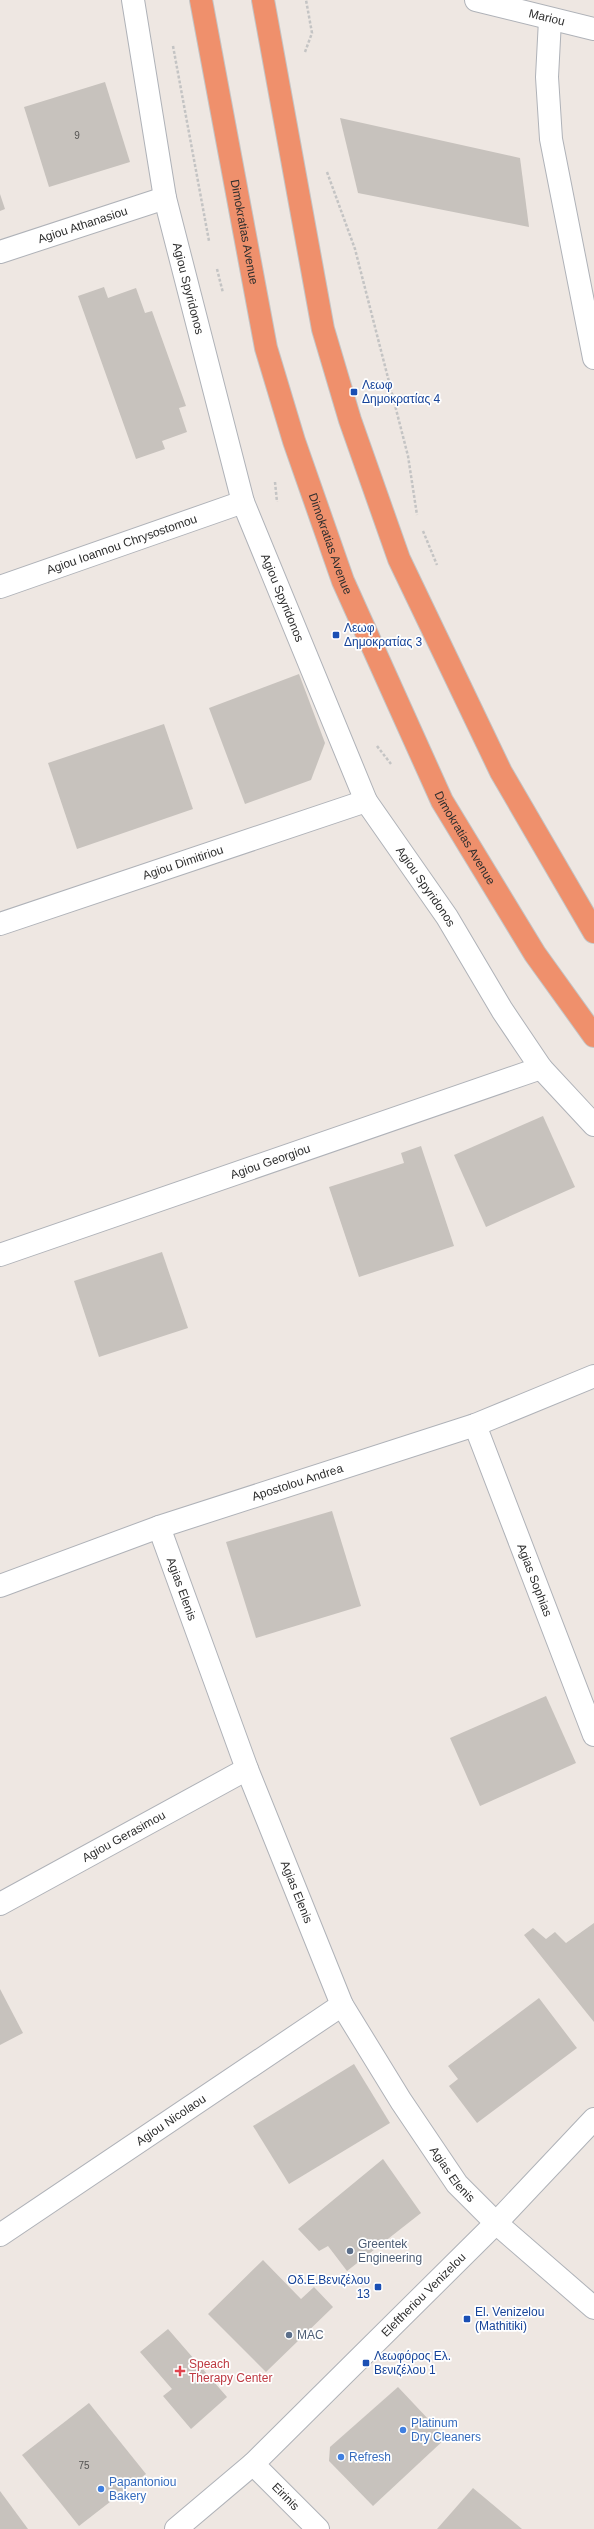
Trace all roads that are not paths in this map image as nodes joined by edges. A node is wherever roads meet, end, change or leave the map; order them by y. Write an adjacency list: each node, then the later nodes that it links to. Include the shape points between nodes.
1 (133, 0): 7 (street, Agiou Spyridonos)
2 (201, 0): 15 (highway, Dimokratias Avenue, via 266,348 294,441 343,581 442,801 534,954)
3 (263, 0): 14 (highway, via 323,329 350,420 394,544 501,772)
4 (476, 0): 5 (street, Mariou)
5 (550, 20): 6 (street, Mariou); 9 (street, via 547,77 551,139)
6 (594, 29)
7 (165, 198): 8 (street, Agiou Athanasiou); 10 (street, Agiou Spyridonos)
8 (0, 252)
9 (594, 358)
10 (243, 502): 11 (street, Agiou Ioannou Chrysostomou); 12 (street, Agiou Spyridonos)
11 (0, 587)
12 (366, 801): 13 (street, Agiou Dimitiriou); 16 (street, Agiou Spyridonos, via 448,917 502,1010)
13 (0, 924)
14 (594, 932)
15 (594, 1036)
16 (541, 1068): 17 (street, Agiou Spyridonos); 18 (street, Agiou Georgiou)
17 (594, 1125)
18 (0, 1255)
19 (594, 1376): 20 (street, Apostolou Andrea)
20 (475, 1425): 21 (street, Apostolou Andrea); 23 (street, Agias Sophias)
21 (159, 1527): 22 (street, Apostolou Andrea); 24 (street, Agias Elenis)
22 (0, 1586)
23 (594, 1735)
24 (247, 1769): 25 (street, Agiou Gerasimou); 26 (street, Agias Elenis)
25 (0, 1904)
26 (342, 2005): 28 (street, Agias Elenis, via 401,2101 457,2184); 29 (street, Agiou Nicolaou)
27 (594, 2119): 28 (street, Eleftheriou Venizelou)
28 (496, 2223): 30 (street, Agias Elenis); 31 (street, Eleftheriou Venizelou)
29 (0, 2235)
30 (594, 2308)
31 (253, 2464): 32 (street, Eleftheriou Venizelou); 33 (street, Eirinis)
32 (176, 2529)
33 (318, 2529)

